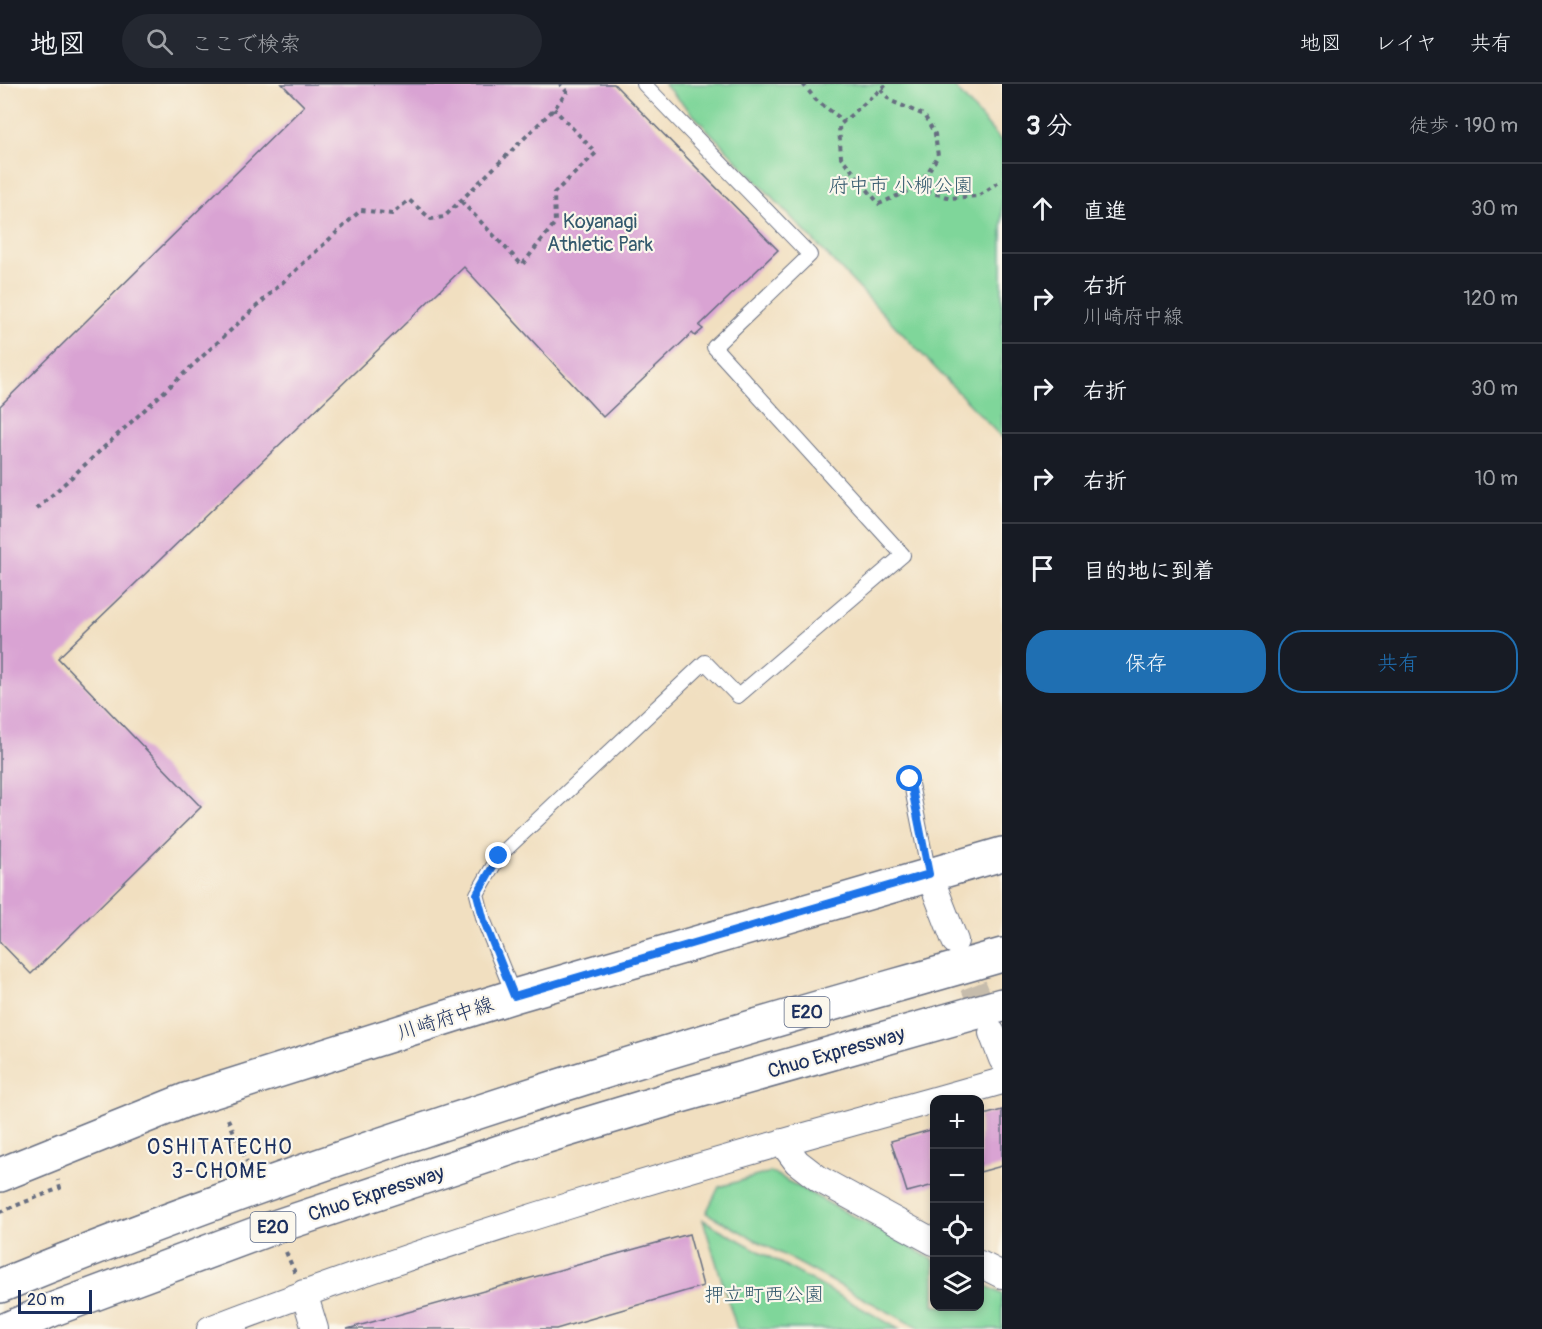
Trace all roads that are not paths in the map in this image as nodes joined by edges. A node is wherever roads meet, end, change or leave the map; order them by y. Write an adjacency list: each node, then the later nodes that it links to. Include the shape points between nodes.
1 (644, 84): 7 (lane, via 810,255 714,347 903,555 738,696 705,662 499,856 477,894)
2 (910, 779): 4 (lane)
3 (1002, 854): 4 (main road, 川崎府中線)
4 (929, 874): 5 (street); 7 (main road, 川崎府中線)
5 (956, 941)
6 (1002, 955): 18 (main road, E20, via 496,1106 239,1193)
7 (514, 996): 14 (main road, 川崎府中線, via 186,1100)
8 (997, 1019): 9 (street); 20 (main road, Chuo Expressway / E20, via 670,1099 544,1137 266,1230)
9 (1002, 1059)
10 (1002, 1081): 11 (street)
11 (953, 1095)
12 (930, 1101): 13 (street)
13 (782, 1142): 15 (street, via 797,1162 819,1179); 19 (street)
14 (0, 1175)
15 (930, 1240)
16 (984, 1266): 17 (street)
17 (1002, 1275)
18 (0, 1286)
19 (304, 1293): 21 (street); 22 (street)
20 (7, 1329)
21 (210, 1329)
22 (315, 1329)

